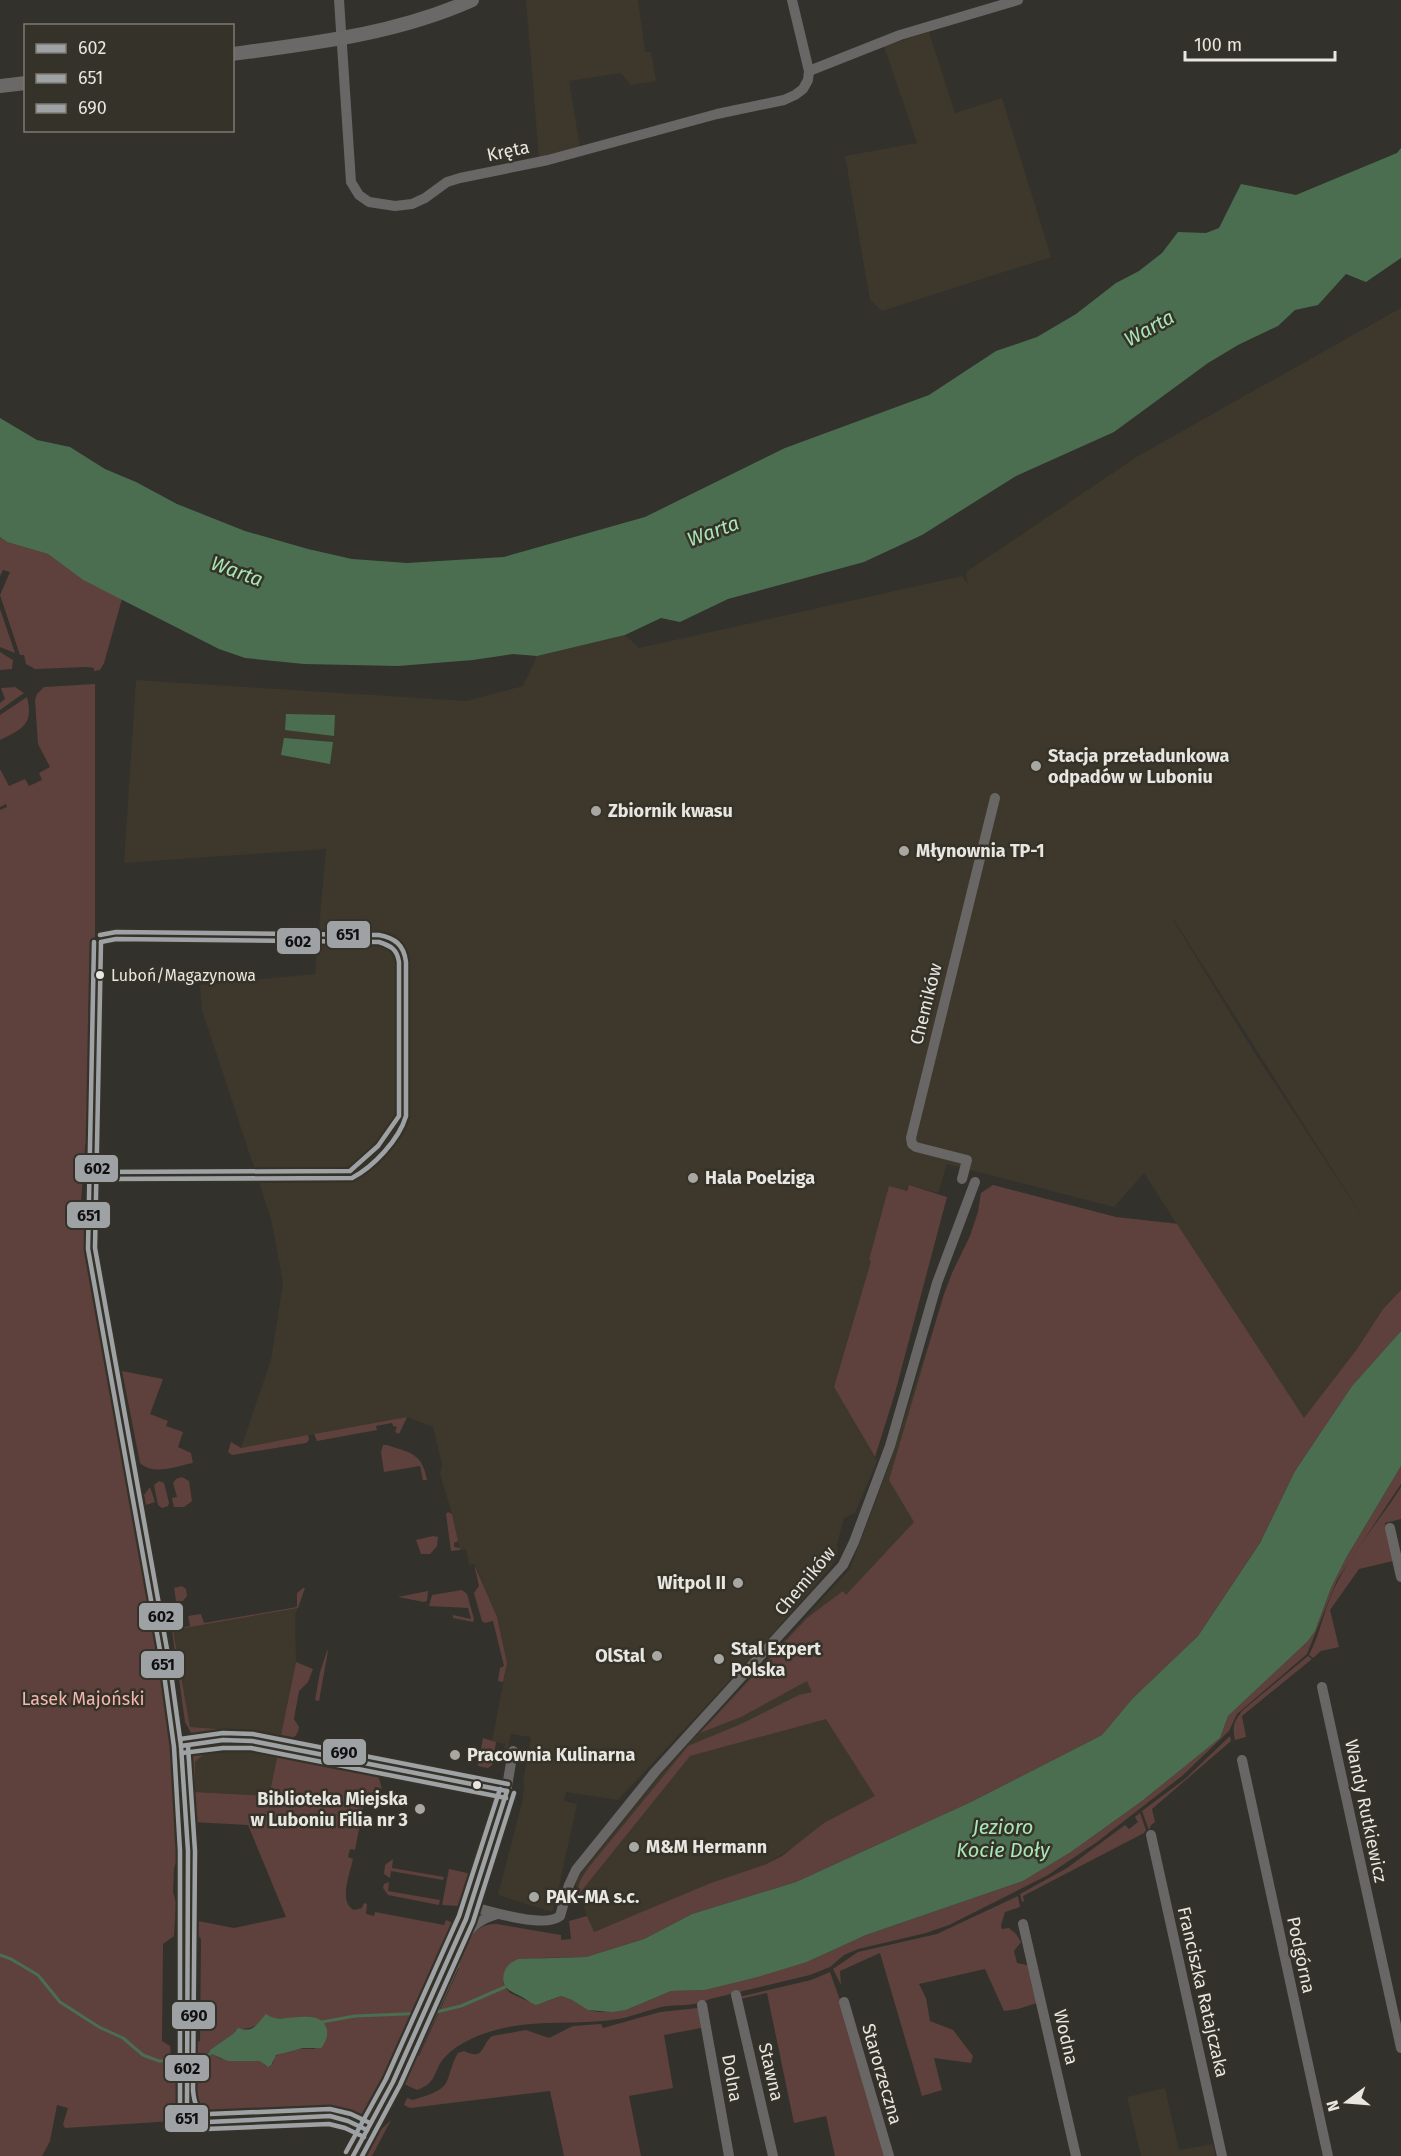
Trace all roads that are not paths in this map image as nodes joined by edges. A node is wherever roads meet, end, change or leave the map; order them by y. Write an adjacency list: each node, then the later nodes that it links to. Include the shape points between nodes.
1 (339, 0): 5 (street, Kręta)
2 (472, 0): 5 (street, via 421,20)
3 (792, 0): 7 (street)
4 (1016, 0): 7 (street, via 900,35)
5 (343, 39): 6 (street); 7 (street, Kręta, via 351,182 369,202 395,206 418,202 460,178 548,160 784,100 803,89)
6 (234, 54)
7 (808, 71)
8 (24, 83): 9 (street)
9 (0, 86)
10 (995, 798): 11 (street, Chemików, via 911,1138 916,1147 967,1160)
11 (962, 1179)
12 (975, 1182): 20 (street, Chemików, via 937,1283 890,1446 843,1565 639,1791 576,1870 560,1916 547,1922)
13 (1390, 1528): 14 (street)
14 (1401, 1576)
15 (1322, 1687): 27 (street, Wandy Rutkiewicz)
16 (513, 1751): 19 (street, via 504,1804)
17 (1242, 1760): 36 (street, Podgórna)
18 (1151, 1835): 35 (street, Franciszka Ratajczaka)
19 (470, 1906): 20 (street, Chemików); 21 (street)
20 (501, 1914): 23 (street, via 470,1929)
21 (466, 1919): 23 (street); 23 (street)
22 (1023, 1924): 34 (street, Wodna)
23 (448, 1973): 29 (street)
24 (736, 1995): 32 (street, Stawna)
25 (844, 2001): 33 (street, Starorzeczna)
26 (702, 2005): 31 (street, Dolna)
27 (1401, 2048)
28 (341, 2119): 29 (street)
29 (368, 2127): 30 (street)
30 (353, 2156)
31 (729, 2156)
32 (773, 2156)
33 (889, 2156)
34 (1076, 2156)
35 (1222, 2156)
36 (1328, 2156)

